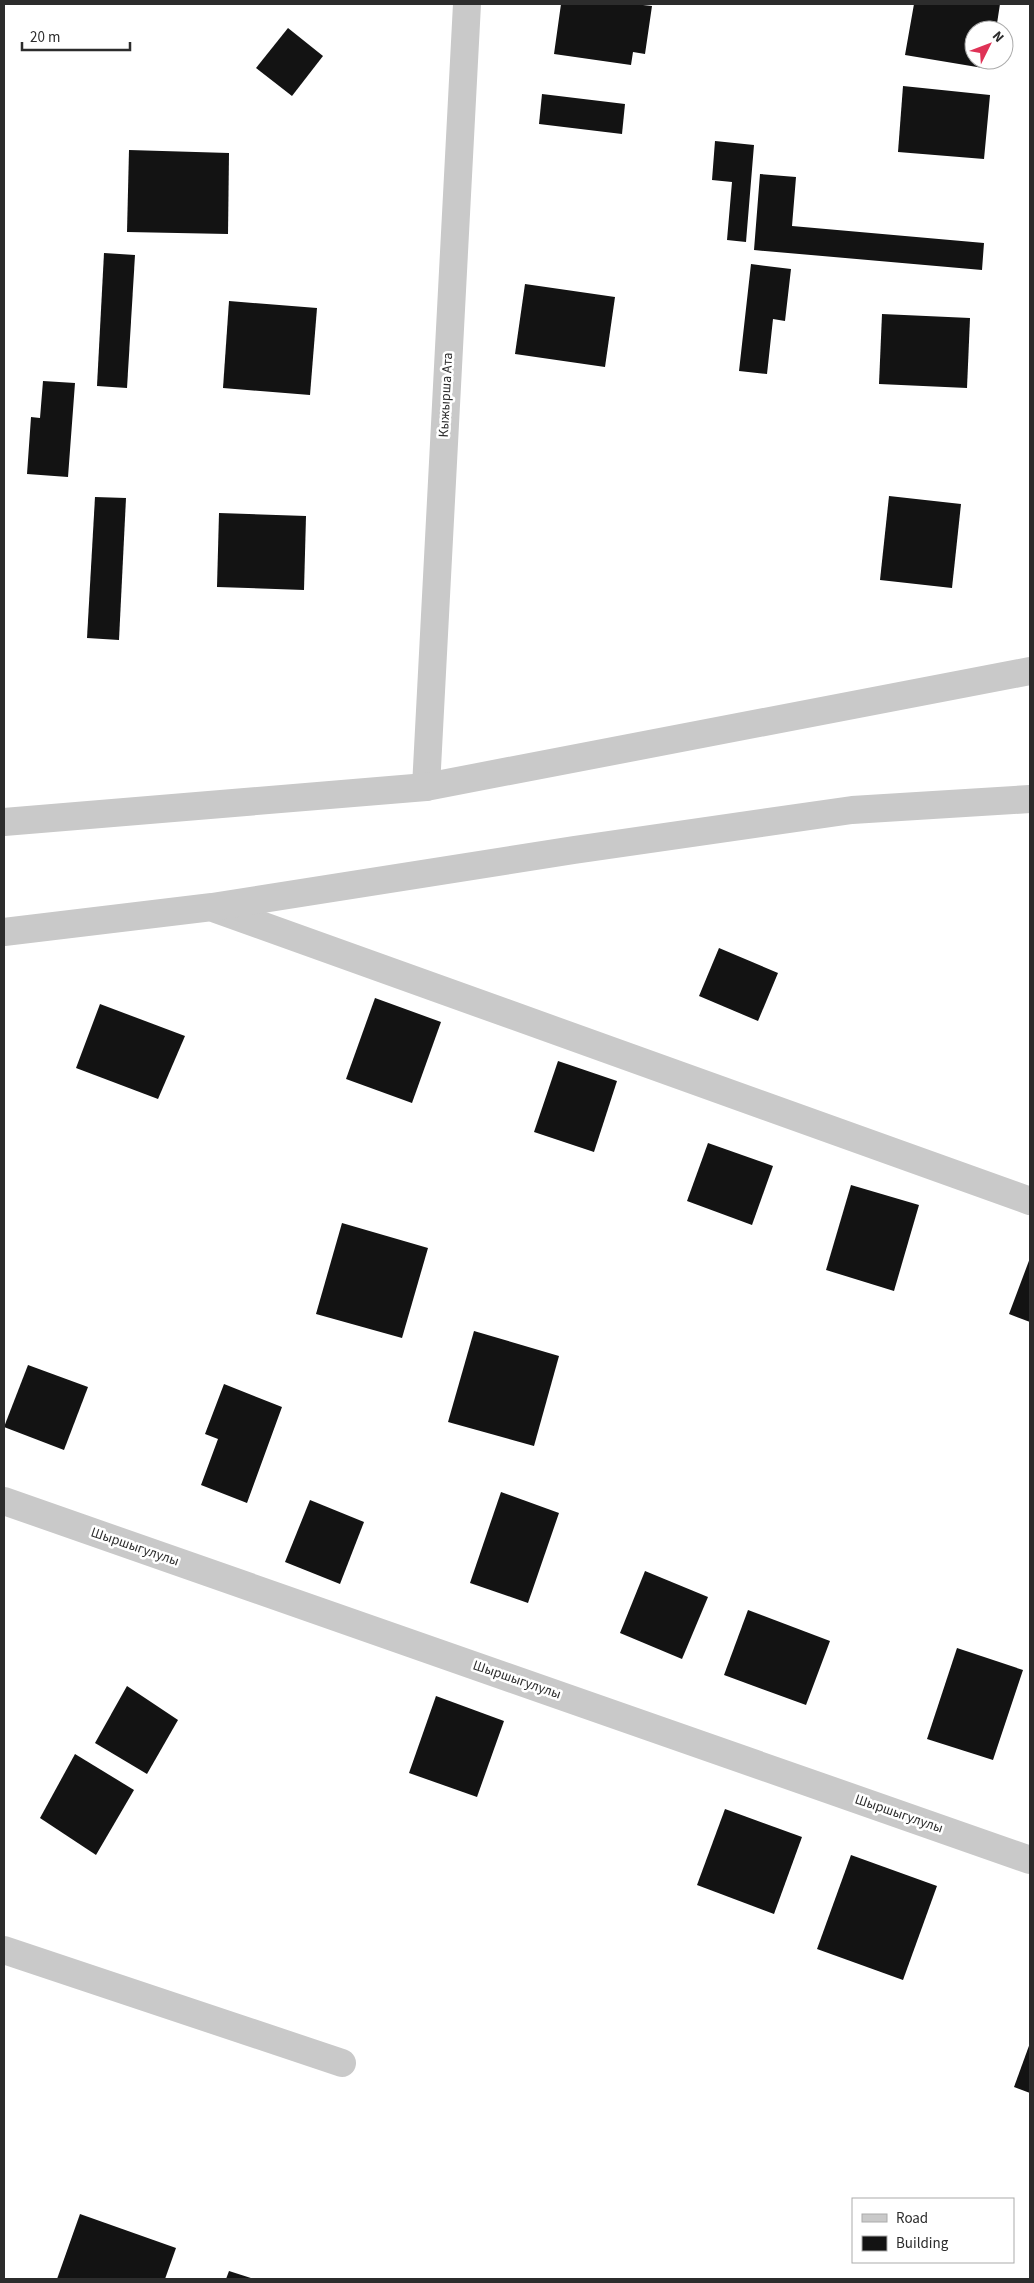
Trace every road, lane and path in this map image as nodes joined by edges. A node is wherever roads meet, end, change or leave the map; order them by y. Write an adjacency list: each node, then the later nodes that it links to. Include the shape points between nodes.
1 (467, 4): 3 (street, Кыжырша Ата)
2 (1030, 671): 3 (street)
3 (426, 787): 5 (street)
4 (1030, 799): 6 (street, via 852,810)
5 (4, 822)
6 (212, 907): 7 (street); 8 (street)
7 (4, 932)
8 (1030, 1201)
9 (4, 1501): 10 (street, Шыршыгулулы)
10 (1030, 1860)
11 (4, 1950): 12 (street)
12 (342, 2063)

